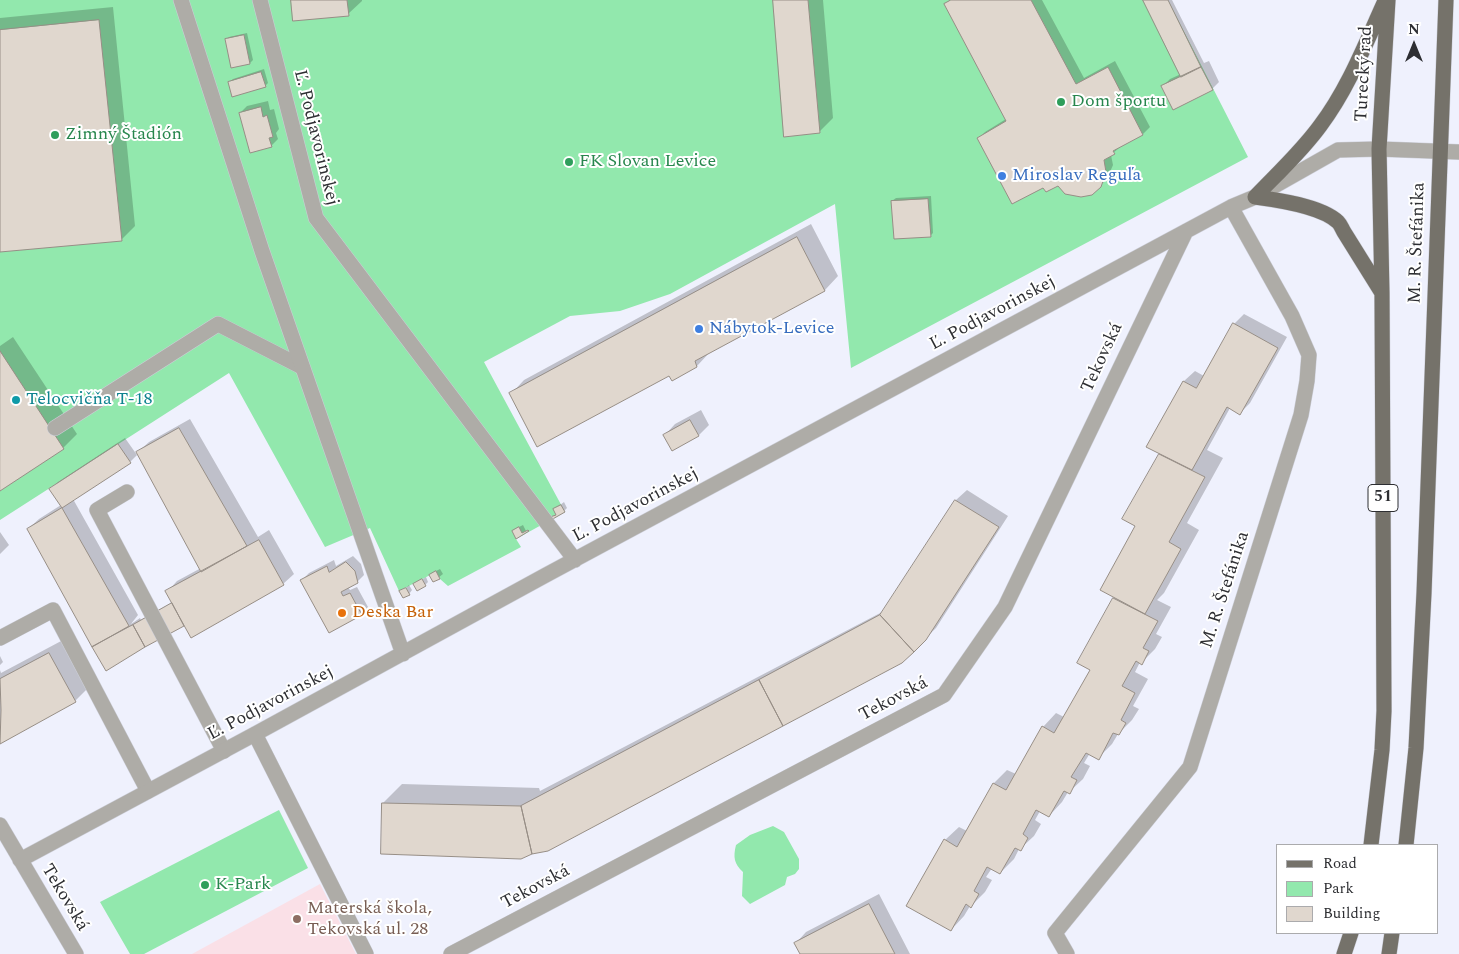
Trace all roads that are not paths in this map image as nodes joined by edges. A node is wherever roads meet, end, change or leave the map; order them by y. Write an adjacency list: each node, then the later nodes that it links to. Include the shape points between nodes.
1 (181, 0): 12 (street)
2 (260, 0): 15 (street, Ľ. Podjavorinskej, via 316,218)
3 (1387, 0): 5 (main road, Turecký rad / 51); 8 (main road, via 1344,88 1322,124)
4 (1446, 0): 6 (main road)
5 (1379, 149): 6 (street, Ľ. Podjavorinskej); 8 (street, Ľ. Podjavorinskej, via 1338,150); 11 (main road, M. R. Štefánika / 51)
6 (1440, 152): 7 (street, Ľ. Podjavorinskej); 23 (main road, M. R. Štefánika, via 1421,656)
7 (1459, 152)
8 (1255, 198): 9 (street, Ľ. Podjavorinskej); 11 (main road, via 1305,206 1340,223)
9 (1230, 207): 10 (street, Ľ. Podjavorinskej); 30 (street, M. R. Štefánika, via 1292,316 1308,355 1301,415 1190,767 1055,933)
10 (1186, 231): 15 (street, Ľ. Podjavorinskej); 29 (street, Tekovská, via 1005,607 944,695)
11 (1382, 293): 22 (main road, M. R. Štefánika / 51, via 1384,711)
12 (302, 367): 13 (street, via 218,324); 17 (street)
13 (55, 428)
14 (127, 492): 19 (street, via 97,510)
15 (575, 560): 17 (street, Ľ. Podjavorinskej)
16 (0, 638): 20 (street, via 53,610)
17 (403, 654): 18 (street, Ľ. Podjavorinskej)
18 (255, 734): 19 (street, Ľ. Podjavorinskej); 28 (street)
19 (224, 751): 20 (street, Ľ. Podjavorinskej)
20 (148, 791): 24 (street, Ľ. Podjavorinskej)
21 (0, 825): 24 (street)
22 (1372, 844)
23 (1406, 844)
24 (20, 860): 27 (street, Tekovská)
25 (1351, 934): 31 (main road)
26 (1392, 934): 32 (main road)
27 (76, 954)
28 (366, 954)
29 (451, 954)
30 (1068, 954)
31 (1344, 954)
32 (1389, 954)

